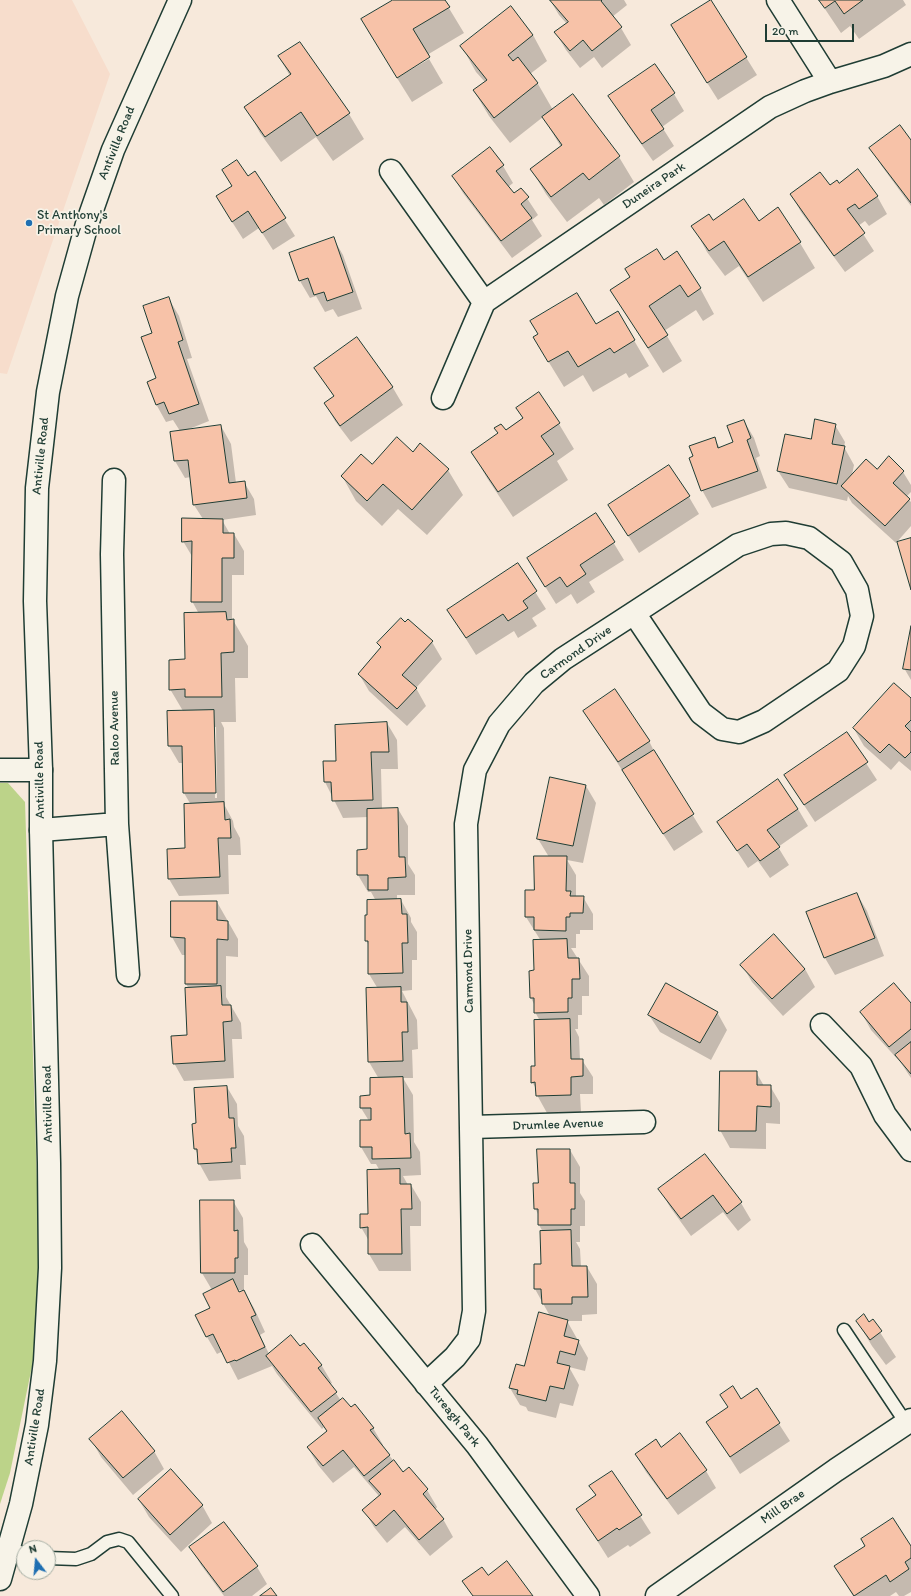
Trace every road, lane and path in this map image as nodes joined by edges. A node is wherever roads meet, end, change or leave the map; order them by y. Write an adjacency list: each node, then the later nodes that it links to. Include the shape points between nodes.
1 (180, 0): 11 (street, Antiville Road, via 113,150 87,224 67,296 48,392 37,488 35,593)
2 (778, 0): 4 (street)
3 (911, 54): 4 (street, Duneira Park, via 878,68)
4 (830, 82): 6 (street, Duneira Park, via 787,99 760,114)
5 (391, 172): 6 (street)
6 (484, 302): 7 (street)
7 (443, 398)
8 (114, 480): 12 (street, Raloo Avenue, via 112,554)
9 (634, 612): 9 (street, Carmond Drive, via 738,546 771,534 786,533 809,538 841,562 857,590 862,616 854,646 838,670 764,721 739,732 722,730 701,713); 17 (street, Carmond Drive, via 564,659 534,683 499,724 475,770 466,824)
10 (0, 770): 11 (street)
11 (41, 770): 13 (street, Antiville Road)
12 (117, 824): 13 (street); 14 (street, Raloo Avenue)
13 (41, 830): 23 (street, Antiville Road, via 50,1268 45,1361)
14 (128, 975)
15 (822, 1025): 18 (street, via 860,1066 885,1115)
16 (644, 1122): 17 (street, Drumlee Avenue)
17 (472, 1127): 21 (street, Carmond Drive, via 474,1311 469,1339 455,1358)
18 (911, 1150)
19 (312, 1245): 21 (street, Tureagh Park)
20 (844, 1330): 22 (lane)
21 (426, 1384): 28 (street, Tureagh Park, via 489,1461)
22 (909, 1421): 29 (street, Mill Brae)
23 (17, 1540)
24 (16, 1551): 26 (street, Antiville Road)
25 (56, 1558): 27 (lane, via 76,1559 91,1554 107,1542 119,1539 128,1542)
26 (0, 1578)
27 (172, 1596)
28 (588, 1596)
29 (657, 1596)

